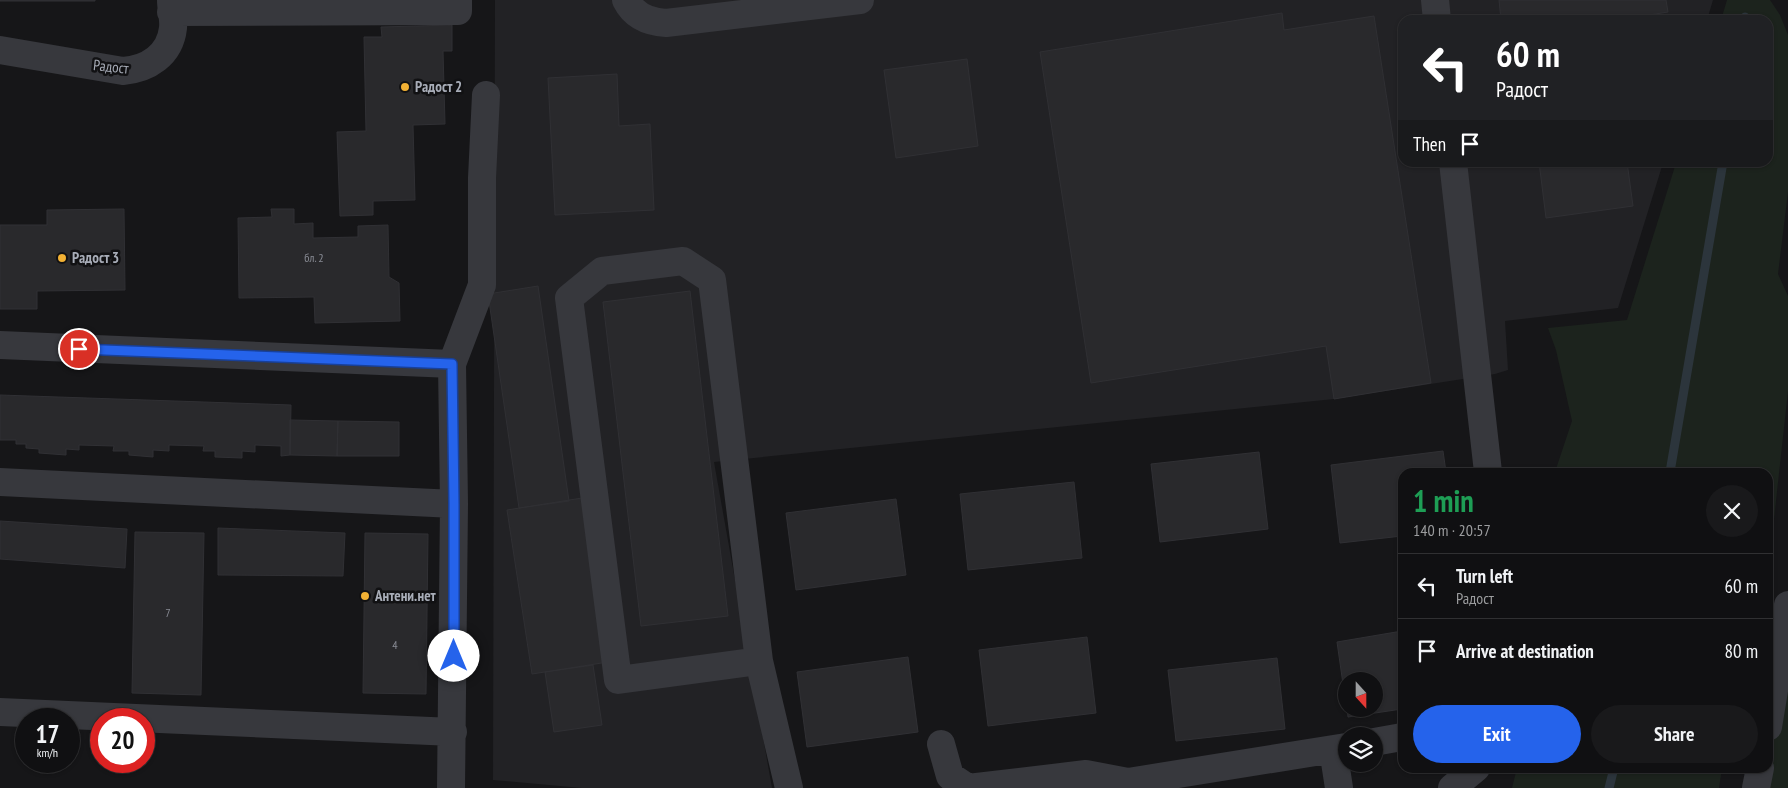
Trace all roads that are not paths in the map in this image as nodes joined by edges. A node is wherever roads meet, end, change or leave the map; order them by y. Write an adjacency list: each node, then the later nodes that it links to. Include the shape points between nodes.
1 (458, 0): 5 (street, via 458,11)
2 (626, 0): 3 (street, via 640,16 652,22 666,23)
3 (860, 0)
4 (1435, 0): 6 (street)
5 (171, 6): 7 (street, Радост, via 173,27 164,52 146,66 134,70 123,71)
6 (1436, 15)
7 (0, 50)
8 (486, 95): 11 (street, via 482,284)
9 (1454, 167): 12 (street)
10 (0, 346): 11 (street)
11 (452, 364): 14 (street)
12 (1488, 468)
13 (0, 482): 14 (street)
14 (454, 504): 19 (street)
15 (1788, 605): 17 (street)
16 (759, 661): 16 (street, via 618,680 569,298 602,270 683,261 712,280); 28 (street)
17 (1773, 696)
18 (0, 712): 19 (street)
19 (453, 732): 27 (street)
20 (1398, 738): 21 (street)
21 (1383, 740)
22 (941, 744): 23 (street, via 950,776 968,788 1086,774 1128,782)
23 (1338, 748)
24 (1340, 772): 29 (street)
25 (1470, 773): 30 (street)
26 (1759, 773): 31 (street)
27 (451, 788)
28 (788, 788)
29 (1340, 788)
30 (1452, 788)
31 (1756, 788)

